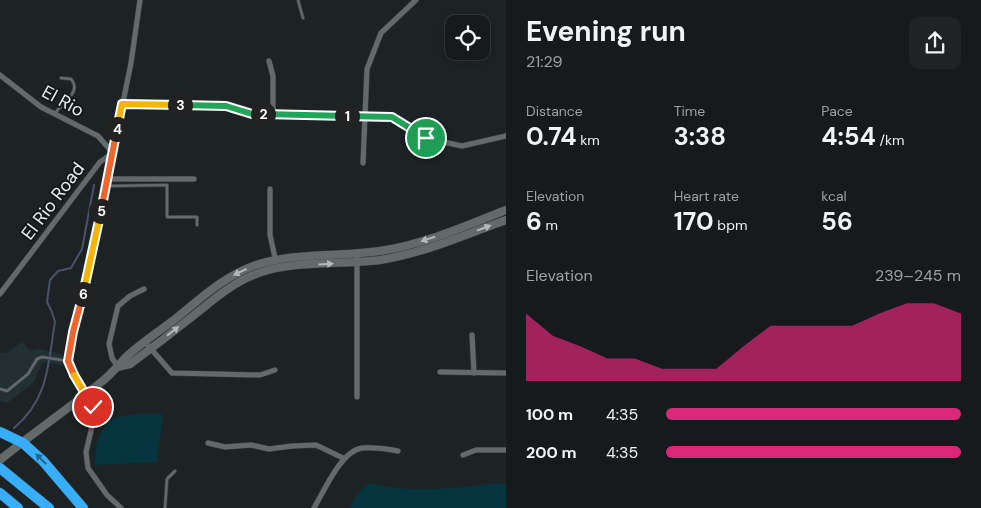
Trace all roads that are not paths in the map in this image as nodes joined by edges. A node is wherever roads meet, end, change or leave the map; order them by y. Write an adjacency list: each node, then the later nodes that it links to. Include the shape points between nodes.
1 (140, 0): 8 (street)
2 (298, 0): 4 (lane)
3 (416, 0): 11 (street, via 381,33 366,69)
4 (303, 18)
5 (269, 62): 10 (street, via 273,76)
6 (0, 75): 9 (street, El Rio)
7 (61, 78): 9 (lane, via 71,79 74,89)
8 (122, 104): 10 (street, via 226,106 252,114); 13 (street)
9 (55, 114): 13 (street, El Rio, via 98,136)
10 (273, 114): 11 (street)
11 (365, 117): 12 (street, via 392,117 426,138 462,146); 14 (street)
12 (506, 136)
13 (112, 152): 15 (street); 26 (street, El Rio Road, via 100,162)
14 (363, 163)
15 (107, 178): 16 (street); 17 (street)
16 (194, 179)
17 (106, 186): 21 (lane, via 167,185 167,217 197,217); 30 (street)
18 (270, 189): 24 (street, via 270,234)
19 (506, 210): 22 (street, one-way to 22, via 397,248)
20 (506, 220): 23 (street, one-way to 20, via 420,252)
21 (197, 225)
22 (357, 254): 23 (street); 24 (street, via 295,257)
23 (357, 262): 24 (street, one-way to 23); 38 (street)
24 (277, 264): 28 (street, one-way to 28, via 255,266 233,275); 29 (street, one-way to 24, via 231,287)
25 (144, 289): 31 (street, via 118,306 109,344)
26 (0, 294)
27 (472, 335): 34 (street)
28 (145, 342): 29 (street); 31 (street)
29 (151, 349): 31 (street, via 130,364); 32 (street, via 172,373 260,375)
30 (68, 361): 36 (lane, via 46,357 37,359 28,374 7,391); 37 (street)
31 (118, 367): 37 (street)
32 (275, 370)
33 (440, 372): 34 (street)
34 (474, 373): 35 (street)
35 (506, 373)
36 (0, 389)
37 (86, 394): 40 (street); 53 (street, via 95,414 86,452 88,468 107,496)
38 (357, 397)
39 (0, 432): 40 (highway)
40 (23, 442): 46 (street); 52 (highway, one-way to 40)
41 (208, 443): 45 (street, via 269,449 316,445)
42 (506, 450): 44 (street, via 476,450)
43 (398, 451): 45 (street, via 360,448)
44 (463, 455)
45 (343, 458): 55 (street)
46 (0, 460)
47 (0, 468): 51 (highway)
48 (175, 471): 54 (lane, via 167,479)
49 (2, 495): 50 (highway)
50 (18, 508)
51 (49, 508)
52 (83, 508)
53 (121, 508)
54 (165, 508)
55 (314, 508)

